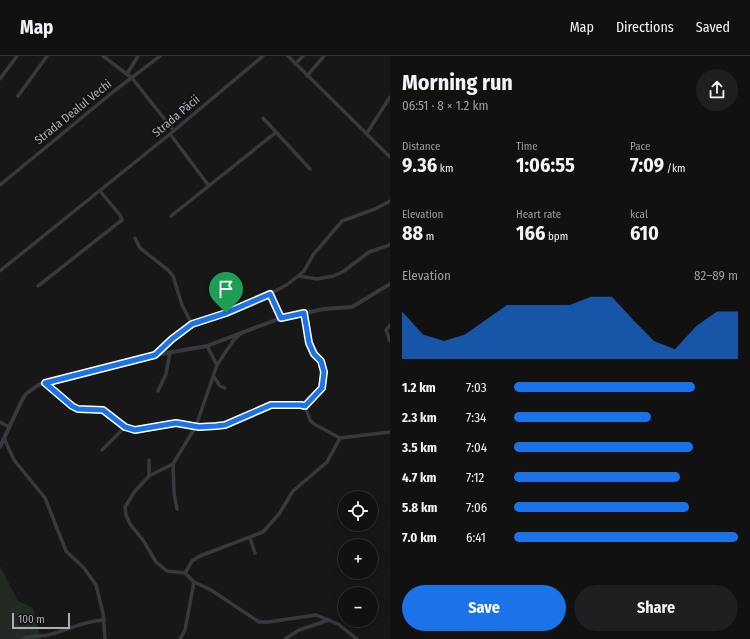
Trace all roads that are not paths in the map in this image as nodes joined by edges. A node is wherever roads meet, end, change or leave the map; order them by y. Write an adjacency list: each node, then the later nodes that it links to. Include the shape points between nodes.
1 (17, 56): 14 (street)
2 (47, 56): 15 (street)
3 (102, 56): 11 (street)
4 (138, 56): 11 (street)
5 (160, 56): 13 (street, Strada Dealul Vechi)
6 (263, 56): 18 (street, Strada Păcii)
7 (288, 56): 10 (street)
8 (303, 56): 10 (street)
9 (324, 56): 12 (street)
10 (295, 64): 12 (street)
11 (127, 74): 13 (street)
12 (308, 76): 20 (street)
13 (132, 78): 18 (street); 24 (street, Strada Dealul Vechi)
14 (0, 79)
15 (18, 96)
16 (390, 97): 20 (street)
17 (263, 118): 19 (street)
18 (174, 131): 21 (street, Strada Păcii)
19 (275, 133): 23 (street); 25 (street)
20 (367, 133): 22 (street)
21 (170, 134): 25 (street); 26 (street, Strada Păcii)
22 (390, 156)
23 (310, 169)
24 (0, 185)
25 (209, 186): 28 (street)
26 (100, 191): 31 (street, Strada Păcii); 34 (street, via 122,220)
27 (390, 201): 32 (street, via 342,221)
28 (171, 216)
29 (135, 238): 38 (street, via 140,248 173,276 182,305)
30 (390, 245): 32 (street, via 369,252 334,276 317,279)
31 (0, 270)
32 (298, 276): 35 (street)
33 (390, 284): 36 (street, via 352,306)
34 (38, 286)
35 (270, 294): 37 (street); 38 (street)
36 (304, 313): 37 (street); 50 (street, via 309,343 321,361 324,372 322,388)
37 (281, 318): 40 (street)
38 (192, 324): 44 (street)
39 (390, 325): 41 (street, via 386,330)
40 (240, 334): 42 (street); 45 (street)
41 (390, 342)
42 (207, 346): 43 (street); 45 (street)
43 (170, 352): 44 (street); 49 (street, via 166,374)
44 (155, 355): 47 (street)
45 (217, 365): 46 (street)
46 (214, 377): 48 (street, via 220,386); 52 (street, via 204,398)
47 (45, 383): 53 (street, via 26,394); 54 (street, via 72,406 78,409 103,410)
48 (225, 388)
49 (158, 391)
50 (305, 406): 52 (street, via 271,405 225,425 206,428); 57 (street, via 314,424)
51 (0, 422): 53 (street)
52 (196, 426): 54 (street, via 176,423 141,430); 61 (street)
53 (9, 427): 56 (street)
54 (125, 427): 59 (street)
55 (390, 432): 57 (street)
56 (4, 438): 58 (street); 68 (street, via 14,460 45,498 66,551 84,568 96,585)
57 (340, 438): 64 (street, via 327,462 293,491 269,527)
58 (0, 447)
59 (102, 450)
60 (150, 460): 62 (street)
61 (173, 464): 62 (street); 63 (street)
62 (149, 476): 66 (street, via 128,501 125,507 126,515 162,568)
63 (177, 509)
64 (250, 538): 65 (street); 66 (street, via 219,548 192,561)
65 (255, 553)
66 (185, 573): 67 (street)
67 (194, 582): 69 (street, via 211,590 259,622 312,614); 72 (street, via 185,630)
68 (104, 620): 70 (street, via 73,626 50,635); 71 (street)
69 (329, 620): 73 (street, via 299,630); 74 (street)
70 (23, 639)
71 (105, 639)
72 (180, 639)
73 (286, 639)
74 (356, 639)

